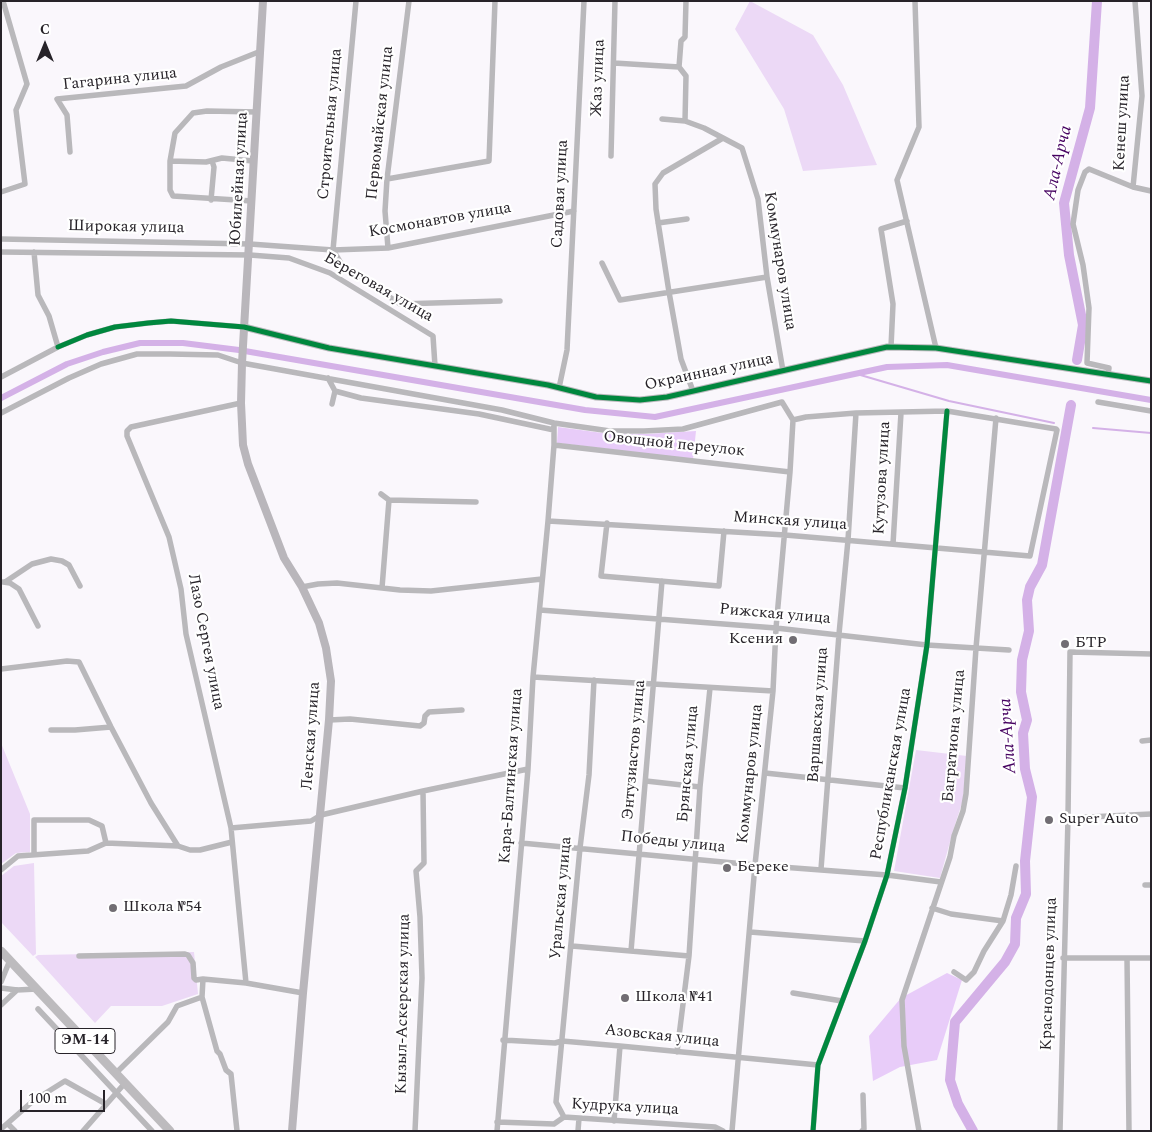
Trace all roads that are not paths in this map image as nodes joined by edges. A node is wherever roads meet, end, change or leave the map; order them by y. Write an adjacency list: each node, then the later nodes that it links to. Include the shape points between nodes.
1 (3, 1): 26 (street, via 27,84 16,110 25,184)
2 (263, 1): 11 (main road, Юбилейная улица)
3 (356, 1): 36 (street, Строительная улица)
4 (409, 1): 23 (street, Первомайская улица)
5 (495, 1): 23 (street, via 489,161)
6 (584, 1): 29 (street, Садовая улица)
7 (615, 1): 12 (street, Жаз улица)
8 (686, 1): 13 (street, via 685,37 681,41)
9 (915, 1): 31 (street, via 919,127 897,180)
10 (1135, 1): 24 (street, Кенеш улица, via 1142,96)
11 (261, 51): 14 (main road, Юбилейная улица); 18 (street, Гагарина улица, via 186,86 56,99 67,115)
12 (614, 63): 13 (street); 19 (street, Жаз улица)
13 (679, 67): 16 (street, via 686,76)
14 (257, 112): 20 (street, via 193,113 175,133); 22 (main road, Юбилейная улица)
15 (662, 119): 16 (street, Коммунаров улица)
16 (685, 121): 17 (street, Коммунаров улица)
17 (723, 138): 32 (street, via 663,173 655,184); 41 (street, Коммунаров улица, via 742,148 758,199)
18 (70, 152)
19 (611, 156)
20 (170, 161): 21 (street); 27 (street, via 170,190 174,196)
21 (212, 161): 22 (street, via 222,158); 27 (street)
22 (254, 161): 28 (main road, Юбилейная улица)
23 (387, 179): 35 (street, Первомайская улица)
24 (1133, 187): 25 (street); 51 (street, via 1089,169 1078,190 1074,224 1090,308 1087,363 1109,368)
25 (1151, 190)
26 (1, 192)
27 (211, 200): 28 (street)
28 (252, 201): 34 (main road, Юбилейная улица)
29 (574, 211): 35 (street, Космонавтов улица); 55 (street, Садовая улица, via 567,350)
30 (687, 219): 32 (street)
31 (906, 221): 46 (street, via 882,230 894,304); 47 (street)
32 (658, 223): 42 (street)
33 (1, 239): 34 (street, Широкая улица)
34 (250, 244): 36 (street, Космонавтов улица); 39 (main road, Юбилейная улица)
35 (388, 248): 36 (street, Космонавтов улица)
36 (333, 250): 43 (street, Береговая улица, via 342,265 400,304)
37 (1, 252): 38 (street)
38 (34, 252): 39 (street); 45 (street, via 38,295 49,316)
39 (250, 255): 44 (main road, Юбилейная улица); 49 (street, Береговая улица, via 289,258 330,273 433,336)
40 (602, 263): 42 (street, via 620,300)
41 (767, 277): 42 (street); 50 (street, Коммунаров улица)
42 (669, 292): 57 (street, via 681,359)
43 (500, 301)
44 (244, 328): 45 (street, via 148,322 115,327); 48 (main road, Юбилейная улица); 49 (street, Окраинная улица, via 329,348)
45 (58, 347): 52 (street)
46 (891, 347): 47 (street, Окраинная улица); 50 (street, Окраинная улица)
47 (936, 348): 51 (street, Окраинная улица)
48 (242, 361): 53 (street); 59 (main road, Ленская улица); 63 (street, via 218,355 137,354 101,364)
49 (435, 366): 55 (street, Окраинная улица)
50 (784, 371): 57 (street, Окраинная улица)
51 (1108, 374): 54 (street, Окраинная улица)
52 (1, 377)
53 (328, 378): 56 (street); 68 (street, via 502,410)
54 (1151, 380)
55 (559, 388): 57 (street, Окраинная улица, via 596,397 640,400)
56 (335, 391): 60 (street); 69 (street, via 361,398 479,414)
57 (693, 391)
58 (1098, 402): 62 (street)
59 (241, 403): 87 (main road, Ленская улица, via 243,445 248,464 284,558); 120 (street, Лазо Сергея улица, via 131,427 127,431 169,537 181,589 186,634)
60 (332, 404)
61 (947, 411): 65 (street); 66 (street); 81 (street, Республиканская улица)
62 (1151, 411)
63 (1, 413)
64 (856, 413): 65 (street); 67 (street); 79 (street, Варшавская улица)
65 (900, 413): 80 (street, Кутузова улица)
66 (996, 418): 82 (street, Багратиона улица); 82 (street, Минская улица, via 1057,430 1030,556)
67 (793, 420): 68 (street, via 782,402 683,429 610,430); 71 (street, Коммунаров улица)
68 (554, 423): 69 (street, Кара-Балтинская улица)
69 (554, 430): 70 (street, Кара-Балтинская улица)
70 (554, 445): 71 (street, Овощной переулок); 75 (street, Кара-Балтинская улица)
71 (790, 472): 78 (street, Коммунаров улица)
72 (381, 494): 73 (street)
73 (389, 500): 74 (street); 88 (street)
74 (476, 502)
75 (548, 521): 76 (street, Минская улица); 83 (street, Кара-Балтинская улица)
76 (607, 523): 77 (street, Минская улица); 84 (street, via 601,576)
77 (724, 531): 78 (street, Минская улица); 84 (street, via 719,586)
78 (785, 535): 79 (street, Минская улица); 92 (street, Коммунаров улица)
79 (848, 540): 80 (street, Минская улица); 93 (street, Варшавская улица)
80 (893, 544): 81 (street, Минская улица)
81 (936, 548): 82 (street, Минская улица); 94 (street, Республиканская улица)
82 (985, 552): 95 (street, Багратиона улица)
83 (542, 579): 88 (street, via 431,591); 89 (street, Кара-Балтинская улица)
84 (662, 581): 90 (street, Энтузиастов улица)
85 (3, 582): 86 (street, via 32,564 50,559 68,565); 91 (street, via 19,590)
86 (80, 586)
87 (302, 587): 88 (street, via 337,583); 105 (main road, Ленская улица, via 319,623 326,648 331,681)
88 (382, 588)
89 (540, 610): 90 (street, Рижская улица); 99 (street, Кара-Балтинская улица)
90 (659, 620): 92 (street, Рижская улица); 101 (street, Энтузиастов улица)
91 (38, 626)
92 (776, 628): 93 (street, Рижская улица); 103 (street, Коммунаров улица)
93 (839, 634): 94 (street, Рижская улица); 112 (street, Варшавская улица)
94 (928, 645): 95 (street, Рижская улица); 115 (street, Республиканская улица)
95 (976, 648): 96 (street, Рижская улица); 134 (street, Багратиона улица, via 966,794)
96 (1009, 650)
97 (1151, 654): 119 (street, Краснодонцев улица, via 1070,652)
98 (1, 669): 106 (street, via 80,662)
99 (533, 677): 100 (street); 110 (street, Кара-Балтинская улица)
100 (594, 680): 101 (street); 125 (street, Уральская улица, via 589,774)
101 (654, 684): 102 (street); 113 (street, Энтузиастов улица)
102 (710, 688): 103 (street); 114 (street, Брянская улица)
103 (772, 692): 111 (street, Коммунаров улица)
104 (462, 710): 105 (street, via 429,712 420,726)
105 (329, 720): 118 (main road, Ленская улица)
106 (111, 727): 107 (street); 124 (street)
107 (51, 730)
108 (1151, 740): 109 (street)
109 (1142, 741)
110 (528, 769): 116 (street); 123 (street, Кара-Балтинская улица)
111 (765, 773): 112 (street); 129 (street, Коммунаров улица)
112 (828, 779): 115 (street); 131 (street, Варшавская улица)
113 (646, 781): 114 (street); 126 (street, Энтузиастов улица)
114 (700, 787): 128 (street, Брянская улица)
115 (905, 788): 133 (street, Республиканская улица)
116 (423, 791): 118 (street); 185 (street, Кызыл-Аскерская улица, via 424,863 416,871 422,978)
117 (1151, 814): 119 (street)
118 (320, 815): 120 (street, via 311,821); 155 (main road, Ленская улица)
119 (1068, 818): 144 (street, Краснодонцев улица)
120 (231, 828): 121 (street, Лазо Сергея улица)
121 (232, 842): 124 (street, via 200,850); 151 (street, Лазо Сергея улица)
122 (106, 844): 124 (street); 127 (street, via 88,851); 127 (street, via 102,826 89,820 34,820)
123 (521, 844): 125 (street, Победы улица); 161 (street, Кара-Балтинская улица)
124 (178, 846)
125 (580, 848): 126 (street, Победы улица); 139 (street, Уральская улица)
126 (639, 853): 128 (street, Победы улица); 141 (street, Энтузиастов улица)
127 (34, 855): 132 (street, via 18,856)
128 (695, 859): 129 (street, Победы улица); 143 (street, Брянская улица)
129 (755, 865): 131 (street, Победы улица); 137 (street, Коммунаров улица)
130 (1016, 866): 136 (street)
131 (821, 869): 133 (street, Победы улица)
132 (1, 870)
133 (887, 875): 134 (street, Победы улица); 138 (street, Республиканская улица)
134 (941, 882): 135 (street, Багратиона улица)
135 (932, 908): 136 (street); 193 (street, Багратиона улица, via 902,1000 904,1046)
136 (1003, 921): 148 (street, via 974,972 966,980)
137 (750, 932): 138 (street); 165 (street, Коммунаров улица)
138 (865, 942): 158 (street, Республиканская улица)
139 (572, 946): 141 (street); 162 (street, Уральская улица)
140 (1, 951): 147 (main road, ЭМ-14)
141 (631, 951): 143 (street)
142 (79, 956): 149 (street, via 185,954 193,963 194,978)
143 (689, 956): 164 (street, Брянская улица)
144 (1063, 958): 145 (street); 194 (street, Краснодонцев улица)
145 (1127, 958): 146 (street); 195 (street)
146 (1151, 958)
147 (10, 960): 150 (street); 153 (main road, ЭМ-14)
148 (954, 972)
149 (203, 979): 151 (street); 157 (street)
150 (1, 982)
151 (246, 983): 155 (street)
152 (1, 988): 154 (street)
153 (37, 989): 154 (street); 167 (main road, ЭМ-14)
154 (17, 990): 159 (street)
155 (303, 993): 184 (main road, Ленская улица)
156 (793, 993): 158 (street)
157 (202, 997): 167 (street, via 176,1006 168,1022); 183 (street, via 217,1052 231,1074)
158 (842, 1002): 166 (street, Республиканская улица)
159 (1, 1005)
160 (38, 1009): 169 (street)
161 (503, 1040): 162 (street, Азовская улица); 175 (street, Кара-Балтинская улица)
162 (562, 1041): 163 (street, Азовская улица); 172 (street, Уральская улица, via 556,1102)
163 (620, 1046): 164 (street, Азовская улица); 174 (street)
164 (677, 1052): 165 (street, Азовская улица)
165 (738, 1058): 166 (street, Азовская улица); 190 (street, Коммунаров улица)
166 (818, 1065): 191 (street, Республиканская улица)
167 (116, 1073): 168 (main road, ЭМ-14)
168 (125, 1083): 169 (street); 182 (main road, ЭМ-14)
169 (117, 1093): 171 (street); 181 (street)
170 (863, 1095): 192 (street)
171 (106, 1104): 177 (street, via 65,1080 33,1101); 180 (street)
172 (564, 1117): 173 (street, Кудрука улица); 175 (street, Кудрука улица, via 554,1124)
173 (579, 1118): 174 (street, Кудрука улица); 187 (street)
174 (614, 1121): 176 (street, Кудрука улица)
175 (497, 1122): 186 (street, Кара-Балтинская улица)
176 (655, 1123): 188 (street); 189 (street, Кудрука улица, via 715,1127)
177 (8, 1124): 178 (street); 179 (street)
178 (1, 1129)
179 (15, 1131)
180 (83, 1131)
181 (152, 1131)
182 (170, 1131)
183 (237, 1131)
184 (292, 1131)
185 (415, 1131)
186 (496, 1131)
187 (578, 1131)
188 (655, 1131)
189 (723, 1131)
190 (732, 1131)
191 (813, 1131)
192 (862, 1131)
193 (919, 1131)
194 (1060, 1131)
195 (1129, 1131)

